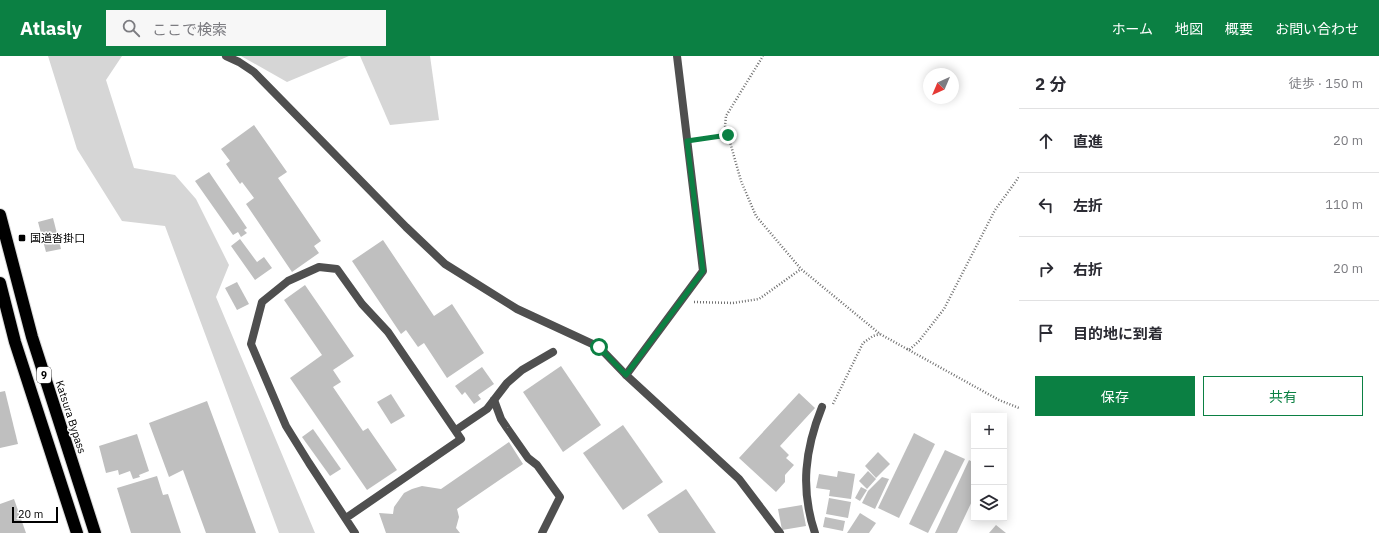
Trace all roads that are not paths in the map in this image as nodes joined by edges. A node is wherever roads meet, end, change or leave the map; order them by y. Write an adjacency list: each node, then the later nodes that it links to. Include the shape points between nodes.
1 (226, 56): 6 (street, via 254,72 445,264 517,308 599,347)
2 (677, 56): 6 (street, via 703,271)
3 (0, 215): 12 (highway, Katsura Bypass / 9, via 32,337)
4 (0, 283): 11 (highway, 9, via 15,342)
5 (553, 352): 7 (street, via 522,370 507,383)
6 (626, 375): 15 (street, via 739,479)
7 (494, 400): 9 (street, via 487,409); 14 (street, via 506,428 560,497)
8 (822, 407): 16 (street, via 808,452 806,481 809,514)
9 (456, 430): 10 (street, via 462,439); 10 (street, via 388,332 362,304 337,269 319,267 288,281 262,302 251,344 286,426)
10 (346, 518): 13 (street)
11 (77, 533)
12 (95, 533)
13 (355, 533)
14 (542, 533)
15 (780, 533)
16 (815, 533)

